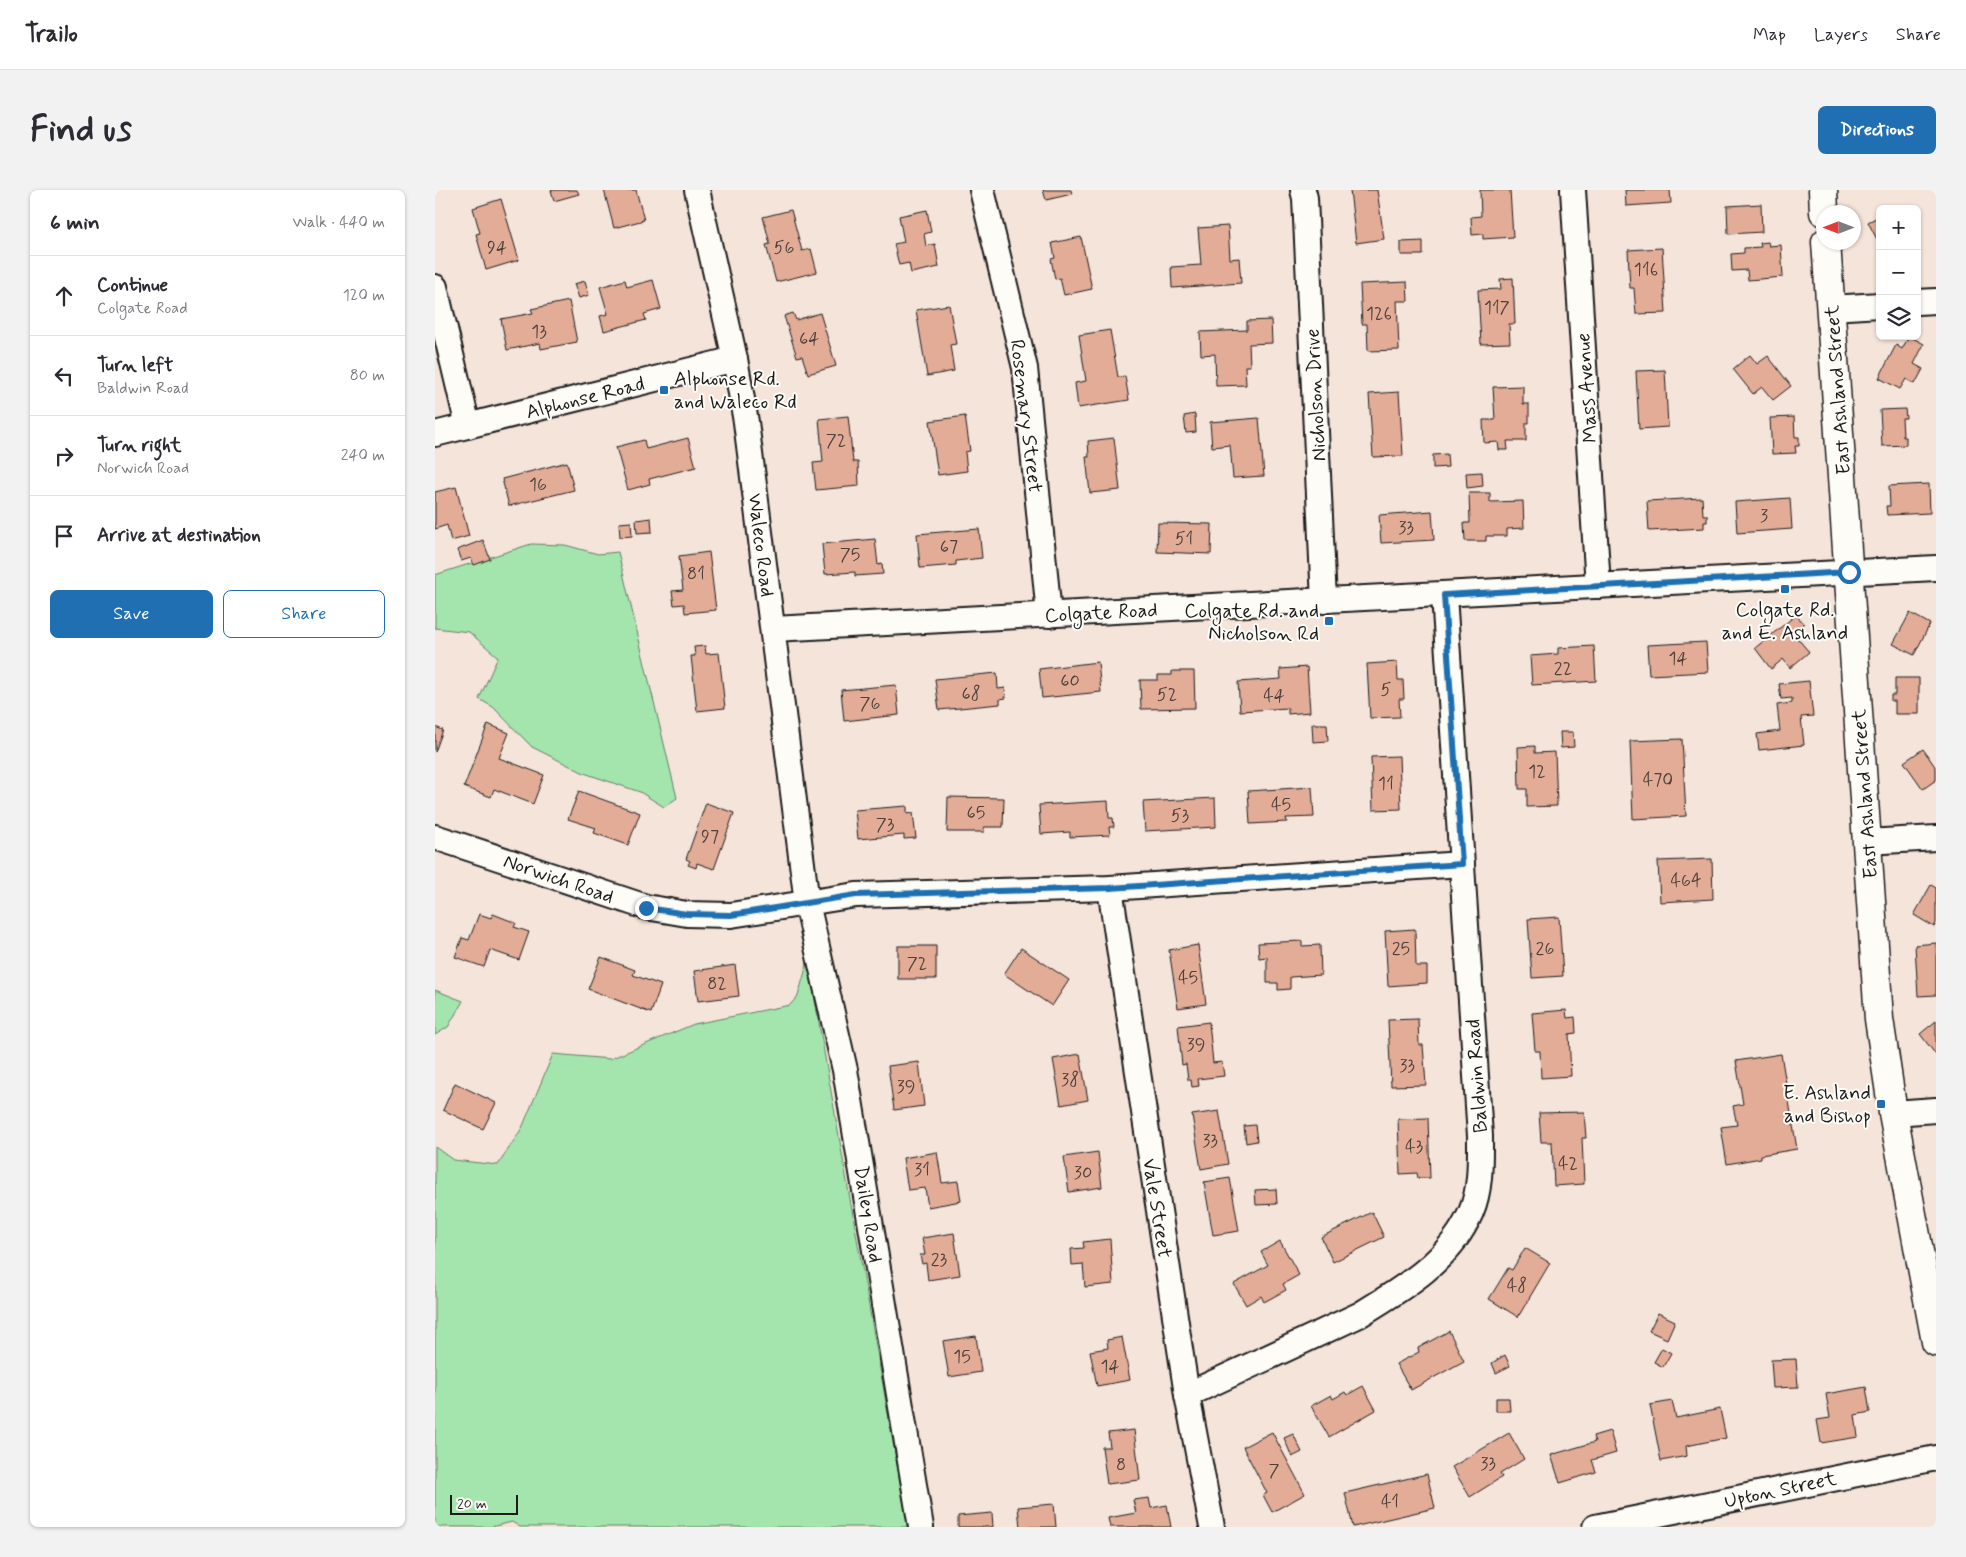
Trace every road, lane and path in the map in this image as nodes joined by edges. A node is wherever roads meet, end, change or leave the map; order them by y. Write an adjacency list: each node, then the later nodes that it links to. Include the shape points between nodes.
1 (697, 190): 13 (street, Waleco Road)
2 (982, 190): 21 (street, Rosemary Street, via 1025,368)
3 (1303, 190): 20 (street, Nicholson Drive)
4 (1573, 190): 18 (street, Mass Avenue)
5 (1823, 190): 6 (main road)
6 (1824, 205)
7 (1827, 250): 12 (main road, East Ashland Street)
8 (435, 287): 14 (street)
9 (1936, 300): 10 (street)
10 (1921, 302)
11 (1876, 305): 12 (street)
12 (1831, 308): 17 (main road, East Ashland Street)
13 (735, 359): 14 (street, Alphonse Road); 22 (street, Waleco Road)
14 (468, 426): 15 (street, Alphonse Road)
15 (435, 434)
16 (1936, 568): 17 (street, Colgate Road)
17 (1849, 572): 18 (street, Colgate Road); 25 (main road, East Ashland Street)
18 (1598, 586): 19 (street, Colgate Road)
19 (1444, 595): 20 (street, Colgate Road); 26 (street, Baldwin Road)
20 (1324, 601): 21 (street, Colgate Road)
21 (1049, 615): 22 (street, Colgate Road)
22 (773, 630): 28 (street, Waleco Road)
23 (435, 837): 28 (street, Norwich Road, via 646,908 687,914 731,915)
24 (1936, 838): 25 (street)
25 (1867, 842): 30 (main road, East Ashland Street, via 1879,1019)
26 (1462, 864): 27 (street, Norwich Road); 32 (street, Baldwin Road, via 1480,1136 1477,1188 1471,1212 1440,1257 1413,1281 1384,1300 1359,1315)
27 (1110, 888): 28 (street, Norwich Road, via 856,895); 32 (street, Vale Street)
28 (807, 903): 35 (street, Dailey Road, via 845,1070)
29 (1936, 1110): 30 (street)
30 (1893, 1113): 31 (main road, East Ashland Street)
31 (1936, 1342)
32 (1187, 1395): 36 (street, Vale Street)
33 (1936, 1458): 34 (street, Upton Street)
34 (1638, 1523): 37 (street, Upton Street)
35 (921, 1527)
36 (1212, 1527)
37 (1595, 1527)

